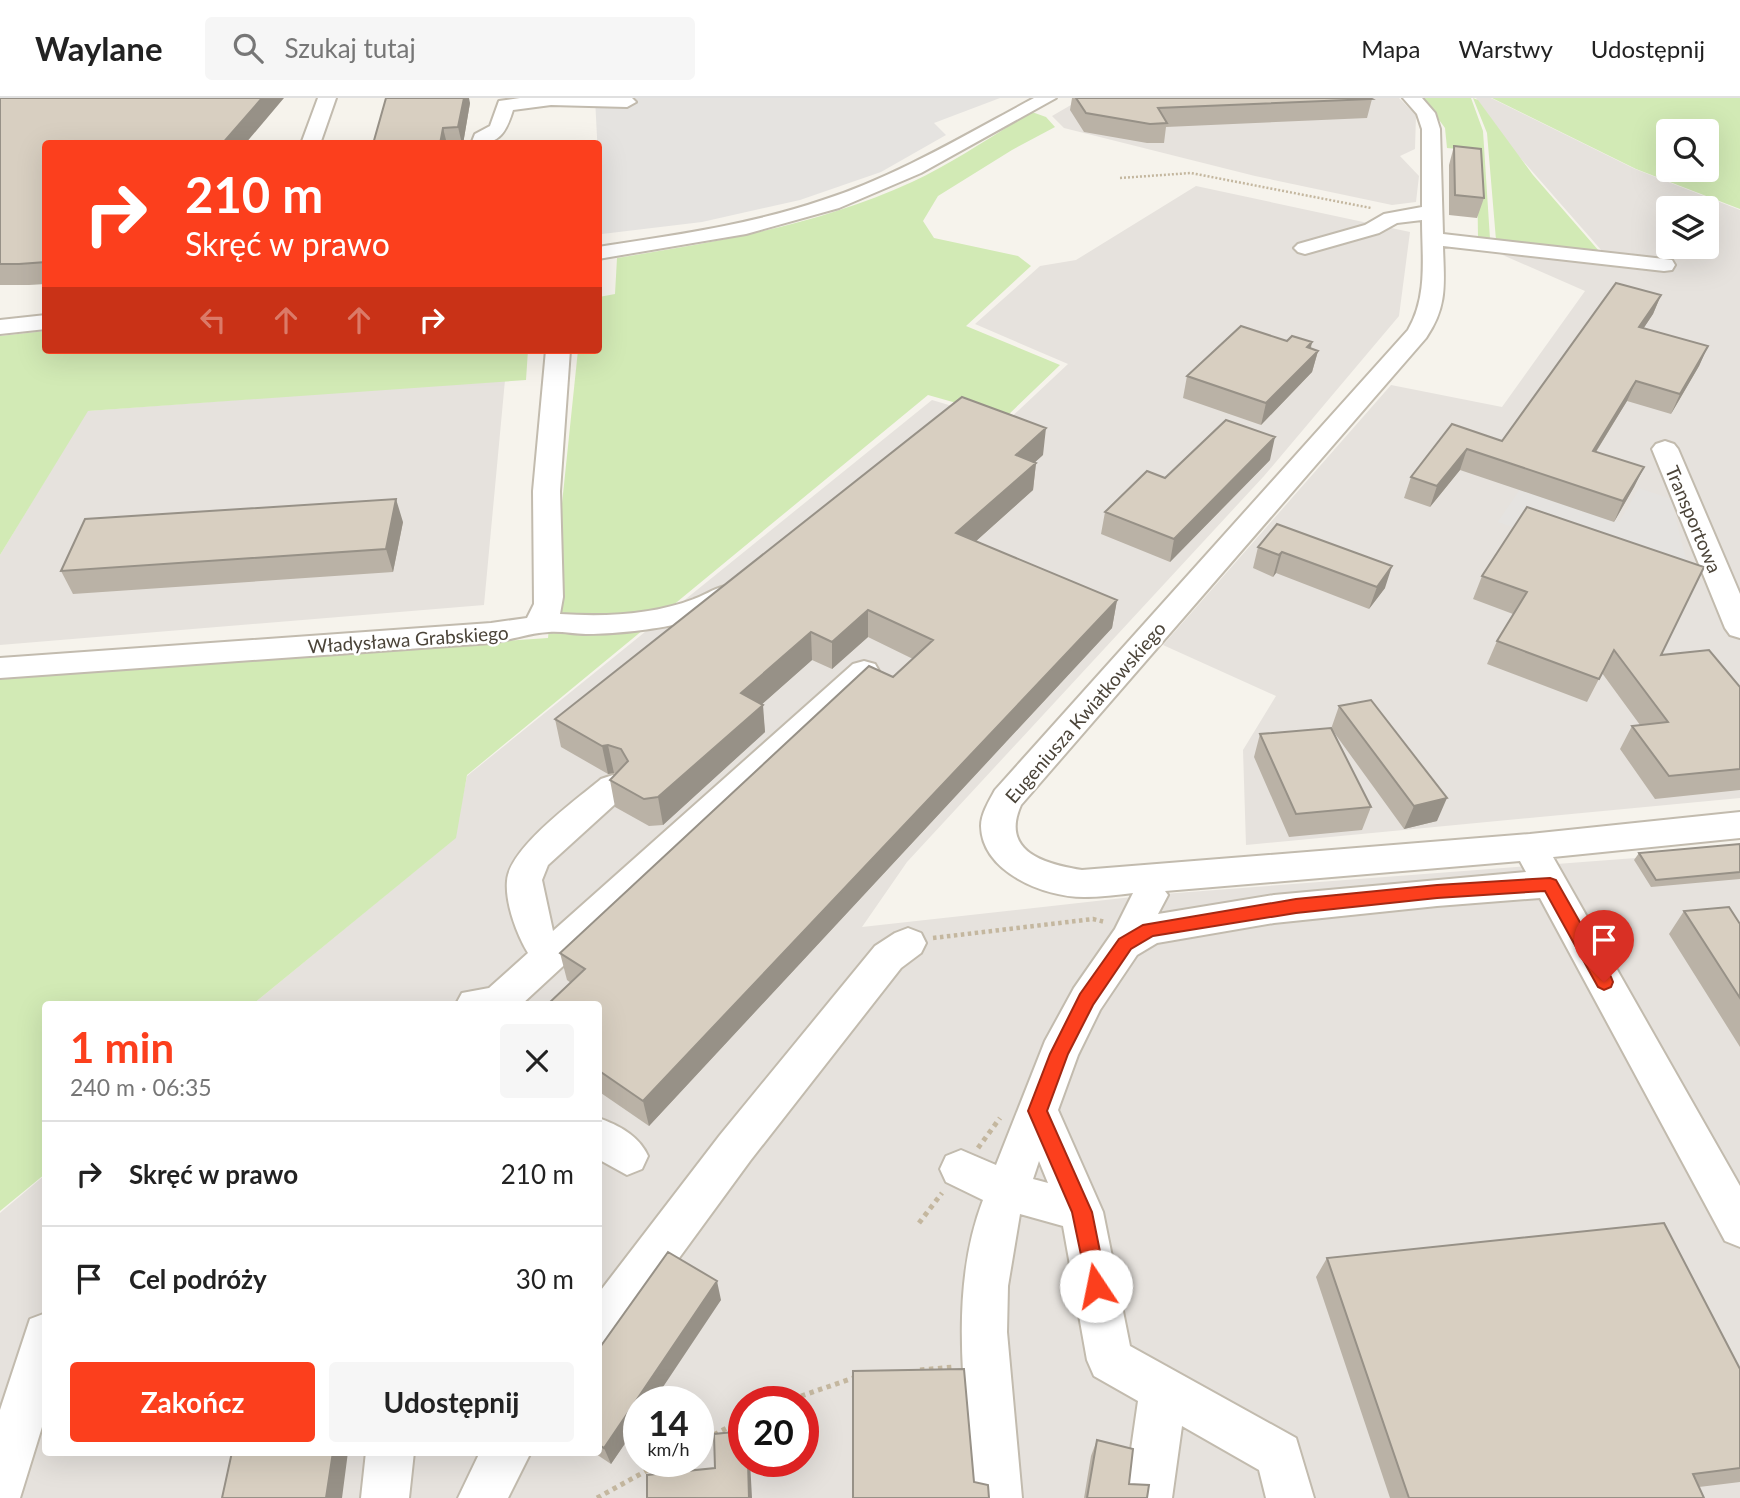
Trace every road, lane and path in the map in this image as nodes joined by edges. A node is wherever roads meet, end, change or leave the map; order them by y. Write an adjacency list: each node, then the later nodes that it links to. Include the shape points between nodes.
1 (327, 98): 5 (street)
2 (1046, 98): 10 (street, via 893,178 826,206 741,229)
3 (1412, 98): 8 (street, Eugeniusza Kwiatkowskiego, via 1426,113 1431,129)
4 (627, 102): 6 (street, via 551,100 505,105 498,128)
5 (311, 140)
6 (481, 140)
7 (1120, 177): 8 (path, via 1191,173)
8 (1423, 222): 9 (street, via 1391,218 1372,229); 11 (street); 23 (street, Eugeniusza Kwiatkowskiego, via 1433,298 1418,333 1007,799 998,822 999,835 1004,848 1022,866 1051,879 1082,884)
9 (1306, 248)
10 (602, 252)
11 (1664, 265)
12 (42, 322): 13 (street)
13 (0, 327)
14 (558, 354): 17 (street, via 546,530 549,598)
15 (1665, 449): 18 (street, Transportowa)
16 (747, 579): 17 (street, via 726,596 689,612 576,626)
17 (542, 622): 19 (street, Władysława Grabskiego, via 527,629 491,633)
18 (1740, 628)
19 (0, 668)
20 (864, 671): 28 (street)
21 (613, 786): 28 (street, via 534,858 524,880 533,930)
22 (1740, 825): 23 (street, Eugeniusza Kwiatkowskiego)
23 (1530, 847): 24 (street)
24 (1550, 884): 26 (street, via 1274,909); 34 (street)
25 (1150, 895): 26 (street)
26 (1120, 934): 27 (path, via 1093,919); 30 (street, via 1059,1054)
27 (905, 940): 35 (street, via 735,1148)
28 (553, 953): 29 (street)
29 (494, 1001)
30 (1038, 1111): 32 (street); 33 (street)
31 (961, 1169): 32 (street)
32 (1008, 1191): 33 (street); 37 (street, via 997,1219 986,1286)
33 (1082, 1212): 42 (street, via 1110,1360)
34 (1740, 1227)
35 (602, 1326)
36 (42, 1342): 40 (street)
37 (986, 1363): 38 (path); 50 (street)
38 (906, 1371)
39 (866, 1375): 41 (path)
40 (15, 1389): 46 (street)
41 (819, 1389)
42 (1163, 1390): 51 (street); 52 (street, via 1279,1455)
43 (390, 1456): 47 (street)
44 (506, 1456): 48 (street)
45 (635, 1477): 49 (path)
46 (0, 1487)
47 (386, 1498)
48 (482, 1498)
49 (597, 1498)
50 (998, 1498)
51 (1149, 1498)
52 (1290, 1498)

